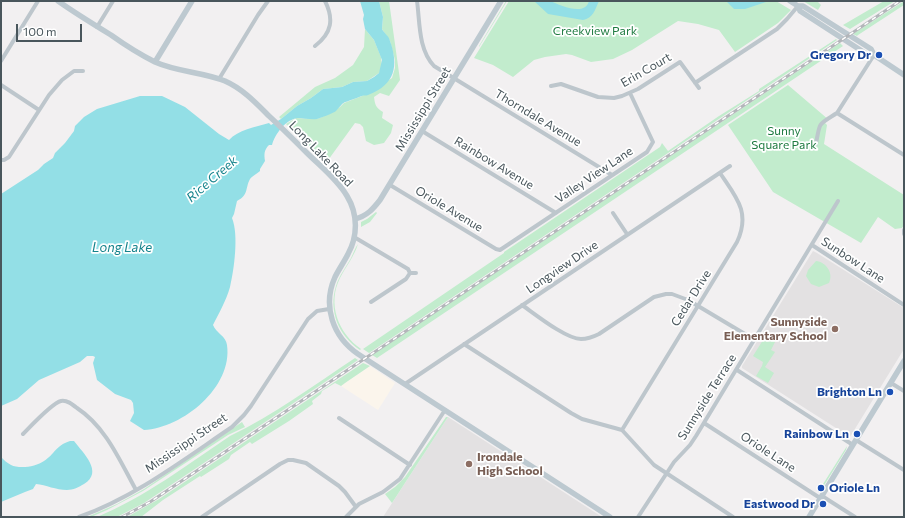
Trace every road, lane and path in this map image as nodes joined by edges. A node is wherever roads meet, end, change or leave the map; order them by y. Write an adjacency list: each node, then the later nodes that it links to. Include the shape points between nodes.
1 (38, 1): 15 (street)
2 (58, 1): 12 (street, Long Lake Road)
3 (113, 1): 12 (street)
4 (192, 1): 16 (street)
5 (268, 1): 20 (street)
6 (325, 1): 13 (street, via 330,15 329,26 325,36)
7 (417, 1): 19 (street, Thorndale Avenue, via 426,56 434,66)
8 (494, 1): 10 (street)
9 (790, 1): 11 (street)
10 (500, 3): 19 (street, Mississippi Street)
11 (798, 6): 14 (street, via 800,11 868,55); 21 (street, via 777,29)
12 (97, 26): 16 (street, Long Lake Road)
13 (315, 46)
14 (874, 55): 18 (street); 27 (street)
15 (1, 61)
16 (155, 62): 20 (street, Long Lake Road)
17 (83, 71): 26 (street, via 74,71 62,80)
18 (904, 75)
19 (454, 78): 28 (street, Mississippi Street); 34 (street, Thorndale Avenue)
20 (219, 79): 39 (street, Long Lake Road, via 244,92 342,188 352,206)
21 (695, 83): 24 (street, Erin Court); 25 (street, Erin Court, via 680,62)
22 (1, 85): 26 (street)
23 (551, 86): 25 (street, Erin Court, via 561,84 606,98)
24 (699, 88)
25 (630, 94): 34 (street, Valley View Lane, via 653,142 647,152)
26 (39, 110): 31 (street, via 9,157)
27 (838, 113): 29 (street, via 820,124); 30 (street)
28 (422, 131): 35 (street, Mississippi Street); 37 (street, Rainbow Avenue)
29 (816, 144)
30 (904, 155)
31 (1, 160)
32 (730, 166): 33 (street, Longview Drive)
33 (720, 173): 40 (street, Longview Drive); 49 (street, Cedar Drive, via 740,204 742,226 737,242)
34 (612, 175): 37 (street, Valley View Lane)
35 (390, 185): 39 (street, Mississippi Street, via 373,209); 43 (street, Oriole Avenue)
36 (838, 201): 42 (street, Sunnyside Terrace)
37 (556, 213): 43 (street, Valley View Lane)
38 (613, 213): 40 (street)
39 (355, 219): 41 (street, Long Lake Road)
40 (627, 234): 47 (street, Longview Drive)
41 (354, 237): 45 (street, via 408,269); 50 (street, Long Lake Road, via 349,253 332,285)
42 (812, 245): 48 (street, Sunbow Lane); 51 (street, Sunnyside Terrace)
43 (499, 250)
44 (416, 273): 45 (street)
45 (410, 274): 46 (street)
46 (371, 302)
47 (522, 305): 49 (street, via 571,337 582,339 592,338 660,295 678,295); 52 (street, Longview Drive)
48 (904, 305)
49 (698, 306): 51 (street); 61 (street, Cedar Drive)
50 (329, 309): 56 (street, Long Lake Road, via 337,332 350,348); 67 (street, Mississippi Street, via 317,311 308,319 251,406 232,427)
51 (754, 340): 54 (street, Sunnyside Terrace)
52 (464, 344): 56 (street, Longview Drive); 61 (street, via 571,413)
53 (904, 361): 55 (street)
54 (737, 370): 60 (street, Sunnyside Terrace); 63 (street)
55 (891, 383): 57 (street); 63 (street)
56 (404, 384): 58 (street, Long Lake Road)
57 (904, 391)
58 (445, 410): 64 (street); 73 (street, Long Lake Road)
59 (339, 418): 64 (street)
60 (704, 423): 66 (street, Sunnyside Terrace); 68 (street, Oriole Lane)
61 (622, 430): 66 (street, via 648,460)
62 (23, 434): 67 (street, via 55,404 69,402 99,426)
63 (854, 442): 65 (street); 68 (street)
64 (410, 465): 69 (street, via 393,485)
65 (904, 470)
66 (666, 474): 74 (street, Sunnyside Terrace); 75 (street)
67 (136, 490): 70 (street, Mississippi Street)
68 (821, 497): 76 (street); 77 (street, Oriole Lane)
69 (356, 507): 71 (street, via 333,481 303,462 288,460); 72 (street)
70 (79, 517)
71 (202, 517)
72 (346, 517)
73 (610, 517)
74 (638, 517)
75 (733, 517)
76 (809, 517)
77 (855, 517)

